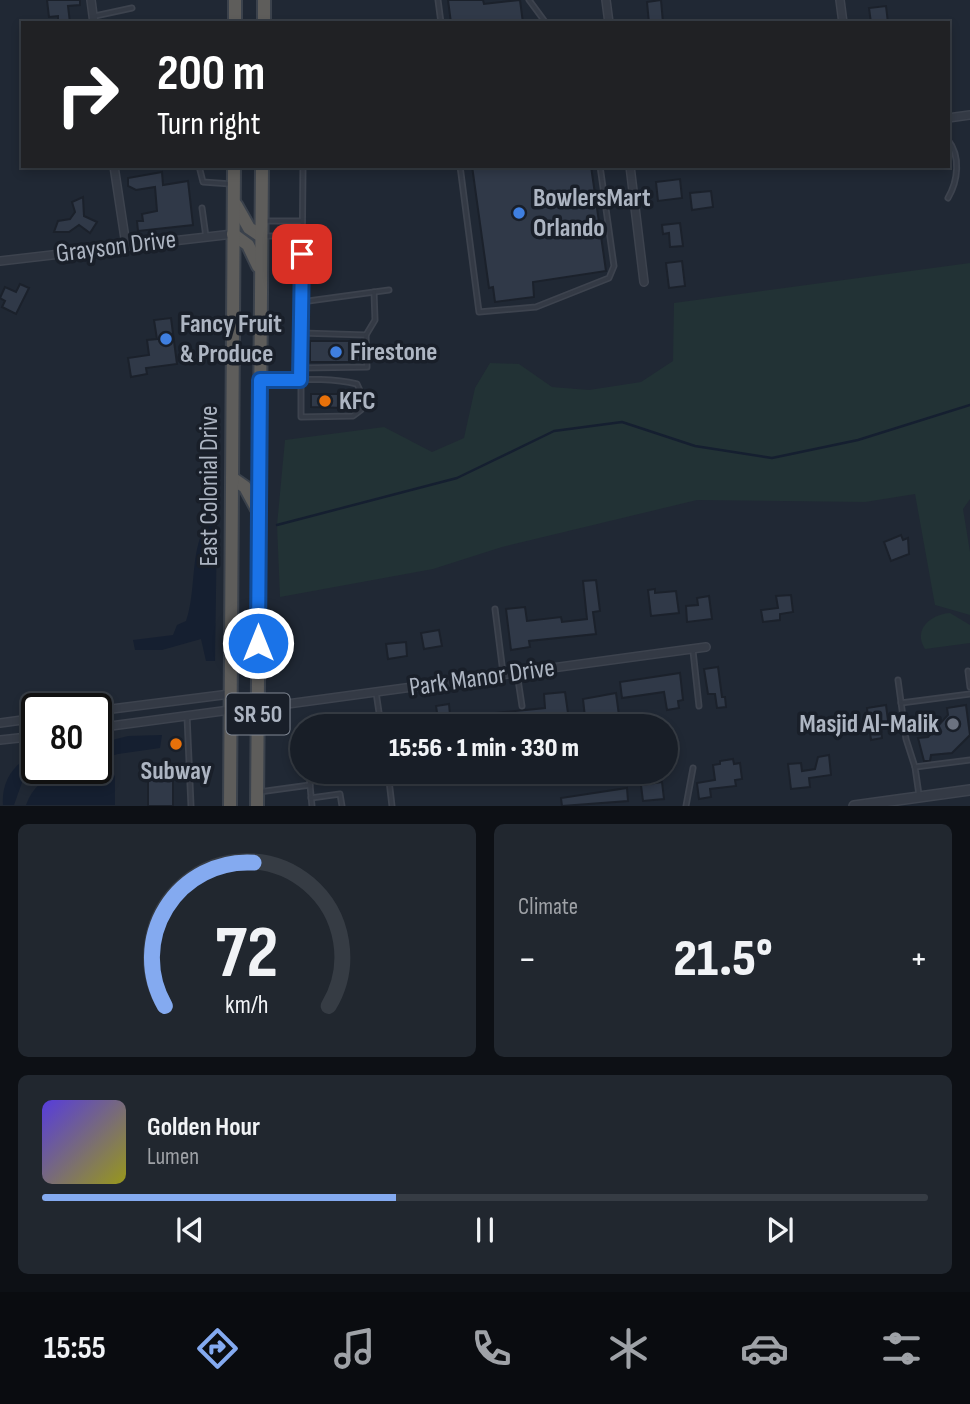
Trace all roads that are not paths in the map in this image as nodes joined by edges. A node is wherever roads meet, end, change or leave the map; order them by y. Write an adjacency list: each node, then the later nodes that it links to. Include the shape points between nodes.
1 (90, 0): 9 (street)
2 (235, 0): 10 (highway)
3 (264, 0): 11 (highway)
4 (438, 0): 12 (lane)
5 (529, 0): 13 (lane)
6 (606, 0): 14 (street)
7 (840, 0): 15 (street)
8 (132, 8): 9 (lane)
9 (93, 20)
10 (235, 21)
11 (264, 21)
12 (441, 21)
13 (545, 21)
14 (609, 21)
15 (843, 21)
16 (970, 115): 17 (street)
17 (950, 118)
18 (950, 142): 28 (lane, via 957,175)
19 (114, 168): 36 (street)
20 (200, 168): 27 (lane, via 203,181)
21 (234, 168): 27 (highway, East Colonial Drive / SR 50)
22 (262, 168): 30 (highway, East Colonial Drive / SR 50)
23 (303, 168): 31 (lane)
24 (460, 168): 25 (lane, via 479,312 536,307 608,278 614,266)
25 (600, 168)
26 (630, 168): 39 (street)
27 (233, 191): 32 (highway, East Colonial Drive / SR 50); 33 (highway, via 249,228)
28 (948, 198)
29 (202, 208): 35 (lane)
30 (261, 220): 31 (lane); 33 (highway, East Colonial Drive / SR 50)
31 (302, 221): 34 (lane)
32 (233, 234): 35 (street, Grayson Drive); 38 (highway, via 248,245); 48 (highway, East Colonial Drive / SR 50)
33 (261, 236): 34 (lane); 38 (highway, East Colonial Drive / SR 50)
34 (302, 236): 42 (lane)
35 (205, 237): 36 (street, Grayson Drive)
36 (126, 245): 37 (street, Grayson Drive)
37 (0, 261)
38 (261, 277): 46 (highway, East Colonial Drive / SR 50)
39 (644, 282)
40 (389, 290): 41 (lane)
41 (374, 292): 42 (lane); 44 (lane, via 375,320)
42 (301, 302): 43 (lane)
43 (301, 333): 44 (lane); 45 (lane)
44 (366, 335): 45 (lane, via 367,367)
45 (301, 368): 47 (lane)
46 (260, 380): 47 (lane); 49 (highway, East Colonial Drive / SR 50)
47 (300, 380): 47 (lane, via 357,384 362,410 354,416 301,417)
48 (232, 478): 49 (highway, via 255,502); 59 (highway, East Colonial Drive / SR 50)
49 (259, 520): 64 (highway, East Colonial Drive / SR 50)
50 (495, 609): 55 (lane)
51 (706, 647): 52 (street, Park Manor Drive)
52 (692, 649): 54 (street, Park Manor Drive); 63 (lane)
53 (968, 671): 57 (lane)
54 (517, 673): 55 (street, Park Manor Drive); 62 (lane)
55 (503, 675): 58 (street, Park Manor Drive)
56 (898, 680): 61 (lane)
57 (970, 687)
58 (376, 692): 64 (street, Park Manor Drive); 67 (lane)
59 (230, 694): 65 (street); 66 (highway, East Colonial Drive / SR 50)
60 (970, 694): 61 (lane)
61 (901, 703): 75 (lane)
62 (522, 706)
63 (699, 706)
64 (258, 708): 82 (highway, East Colonial Drive / SR 50)
65 (112, 709)
66 (230, 710): 68 (street); 84 (highway, East Colonial Drive / SR 50)
67 (379, 714)
68 (187, 716): 71 (street); 83 (lane)
69 (21, 720): 70 (street)
70 (0, 723)
71 (112, 726)
72 (21, 738): 73 (street)
73 (0, 740)
74 (970, 760): 75 (lane)
75 (915, 767): 80 (lane)
76 (693, 768): 88 (lane)
77 (390, 784): 87 (lane)
78 (310, 785): 81 (lane); 82 (lane)
79 (970, 789): 80 (street)
80 (919, 797): 89 (street)
81 (311, 798): 85 (lane); 86 (lane, via 341,794)
82 (257, 799)
83 (191, 806)
84 (230, 806)
85 (312, 806)
86 (342, 806)
87 (393, 806)
88 (686, 806)
89 (854, 806)

